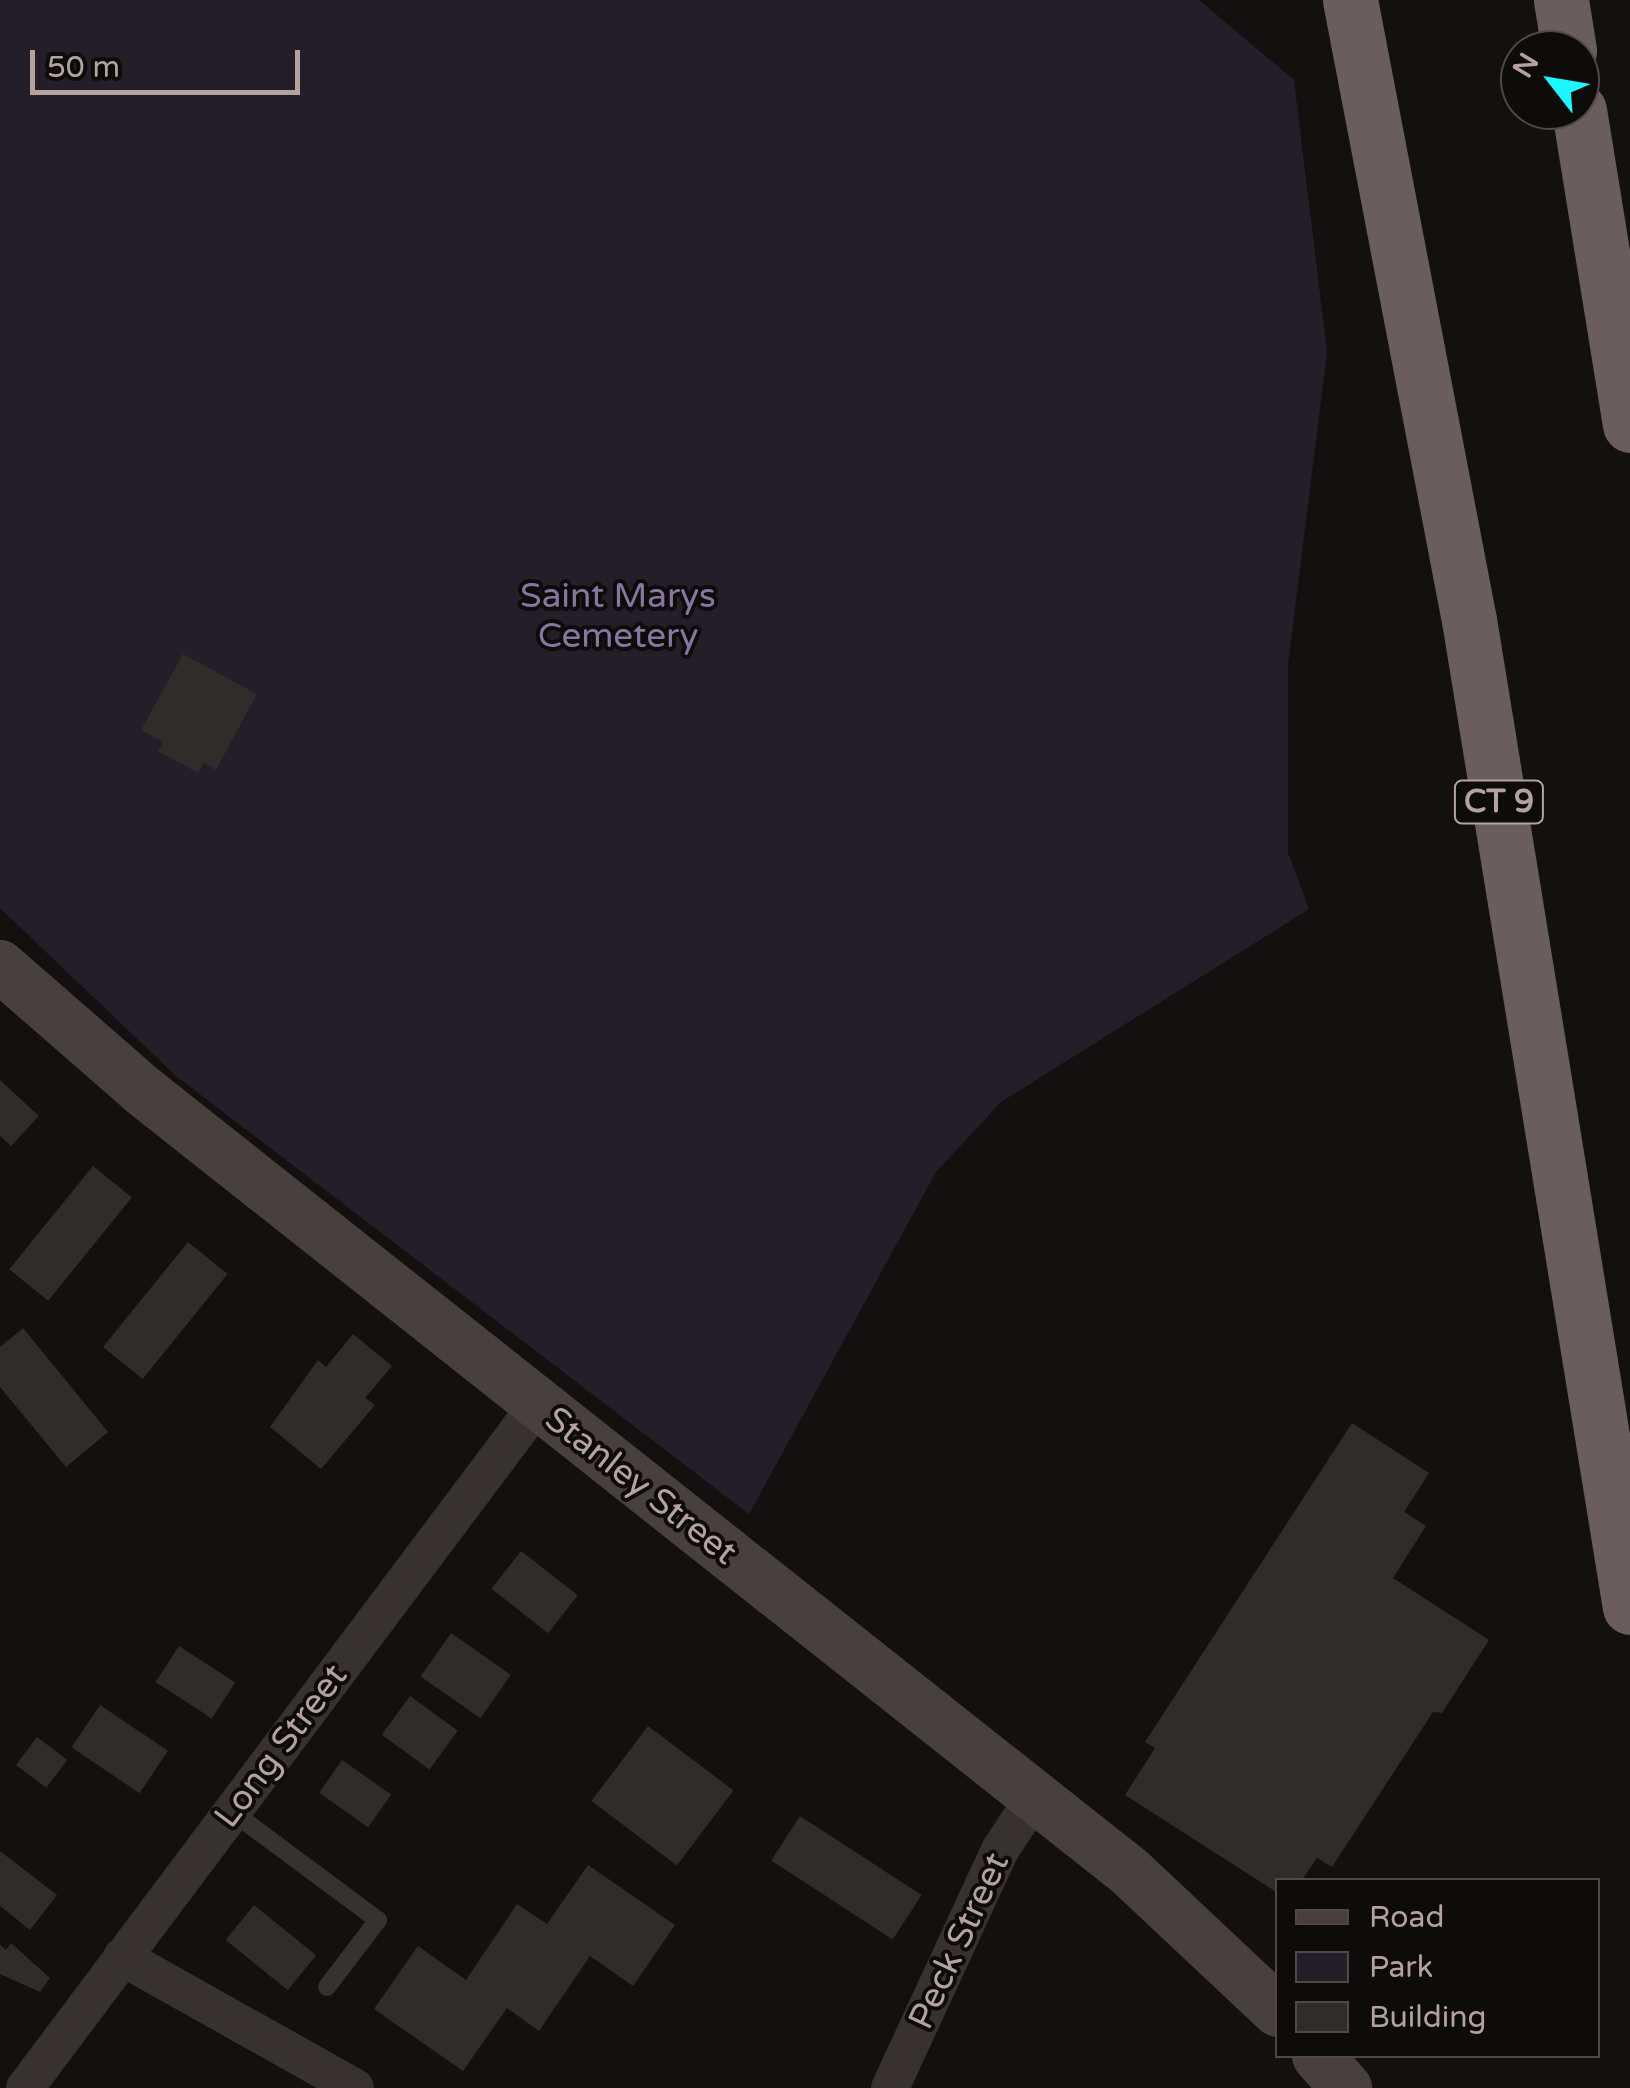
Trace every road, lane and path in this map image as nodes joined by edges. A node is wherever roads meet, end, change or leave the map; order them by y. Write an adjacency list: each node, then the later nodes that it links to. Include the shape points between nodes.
1 (1350, 0): 8 (highway, CT 9, via 1469,620)
2 (1561, 0): 3 (highway)
3 (1566, 30)
4 (1582, 130): 5 (highway)
5 (1630, 425)
6 (0, 966): 7 (main road, Stanley Street, via 142,1090)
7 (538, 1404): 9 (main road, Stanley Street); 10 (street, Long Street)
8 (1630, 1606)
9 (1036, 1797): 13 (main road, Stanley Street, via 1187,1921); 17 (street, Peck Street, via 1000,1850)
10 (232, 1811): 11 (street, Long Street); 12 (lane, via 378,1920)
11 (122, 1957): 15 (street, Long Street); 16 (street)
12 (327, 1987)
13 (1275, 2008)
14 (1320, 2058): 18 (main road)
15 (25, 2088)
16 (355, 2088)
17 (890, 2088)
18 (1346, 2088)

